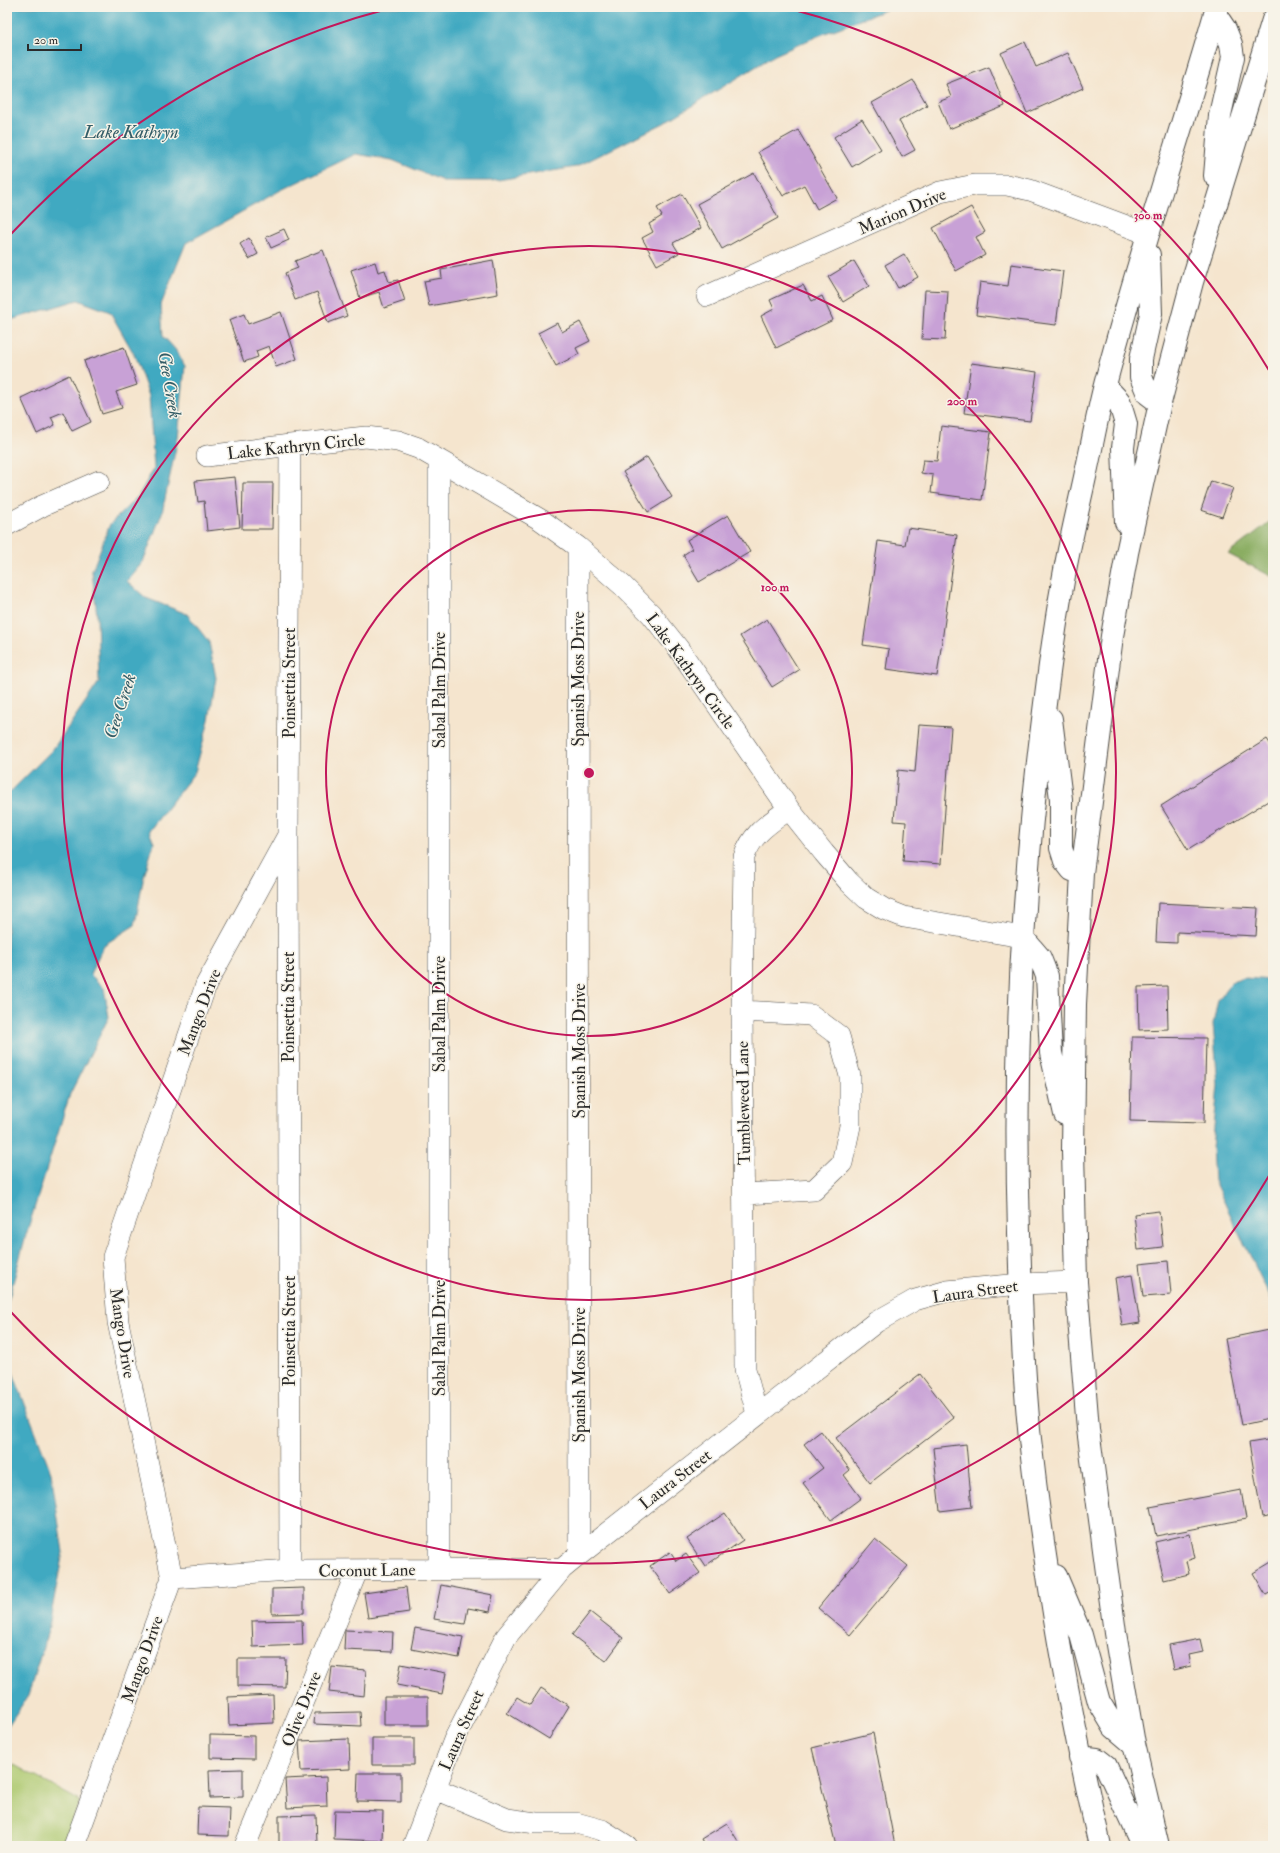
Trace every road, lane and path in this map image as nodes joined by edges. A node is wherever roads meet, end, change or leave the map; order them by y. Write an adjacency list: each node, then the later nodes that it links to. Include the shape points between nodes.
1 (1216, 11): 3 (main road, via 1232,44 1233,57 1220,115); 4 (main road)
2 (1273, 20): 3 (main road)
3 (1212, 215): 7 (main road)
4 (1148, 234): 5 (street, Marion Drive, via 1030,190 1007,184 974,185 940,192); 6 (main road); 7 (main road, via 1151,314 1141,359 1141,376 1148,394)
5 (707, 296)
6 (1105, 386): 14 (main road, via 1119,401 1126,424 1123,448); 15 (main road, via 1062,587)
7 (1160, 403): 14 (main road)
8 (290, 445): 9 (street, Lake Kathryn Circle); 10 (street, Lake Kathryn Circle, via 366,437 398,441 418,448); 17 (street, Poinsettia Street)
9 (207, 456)
10 (438, 460): 13 (street, Lake Kathryn Circle, via 541,520); 28 (street, Sabal Palm Drive)
11 (100, 481): 12 (street, via 42,506)
12 (7, 525)
13 (578, 547): 16 (street, Lake Kathryn Circle, via 622,585 656,620); 27 (street, Spanish Moss Drive)
14 (1127, 553): 18 (main road, via 1109,660)
15 (1047, 684): 18 (main road, via 1061,799 1060,848 1072,870); 19 (main road, via 1032,806)
16 (789, 809): 19 (street, Lake Kathryn Circle, via 849,882 866,898 884,909 904,917); 20 (street, Tumbleweed Lane, via 757,833 744,857)
17 (288, 835): 29 (street, Poinsettia Street); 32 (street, Mango Drive, via 206,985 113,1257 118,1322)
18 (1082, 873): 21 (main road, via 1075,1004)
19 (1022, 937): 21 (main road, via 1040,958 1047,976 1051,1053); 24 (main road, via 1016,1078)
20 (742, 1011): 22 (street, Tumbleweed Lane); 22 (street, via 811,1015 839,1036 850,1076 850,1126 842,1163 814,1190)
21 (1073, 1150): 23 (main road)
22 (744, 1194): 25 (street, Tumbleweed Lane, via 745,1369)
23 (1076, 1282): 24 (street, Laura Street); 33 (main road, via 1088,1430 1099,1519)
24 (1021, 1284): 25 (street, Laura Street, via 948,1291 915,1300 876,1322); 26 (main road, via 1030,1435)
25 (757, 1414): 27 (street, Laura Street)
26 (1044, 1548): 33 (main road, via 1081,1635 1099,1702 1114,1728); 34 (main road, via 1059,1650)
27 (579, 1555): 30 (street, Laura Street)
28 (439, 1569): 30 (street, Coconut Lane); 31 (street, Coconut Lane)
29 (290, 1570): 31 (street, Coconut Lane); 32 (street, Coconut Lane)
30 (562, 1570): 35 (street, Laura Street, via 506,1637 454,1740)
31 (357, 1571): 37 (street, Olive Drive)
32 (172, 1578): 36 (street, Mango Drive)
33 (1134, 1744): 42 (main road)
34 (1080, 1757): 40 (main road); 41 (main road, via 1097,1759 1106,1766)
35 (436, 1789): 38 (street, Laura Street); 39 (street, via 507,1819 536,1823 576,1823 602,1830)
36 (74, 1846)
37 (245, 1846)
38 (413, 1846)
39 (627, 1846)
40 (1100, 1846)
41 (1143, 1846)
42 (1158, 1846)

